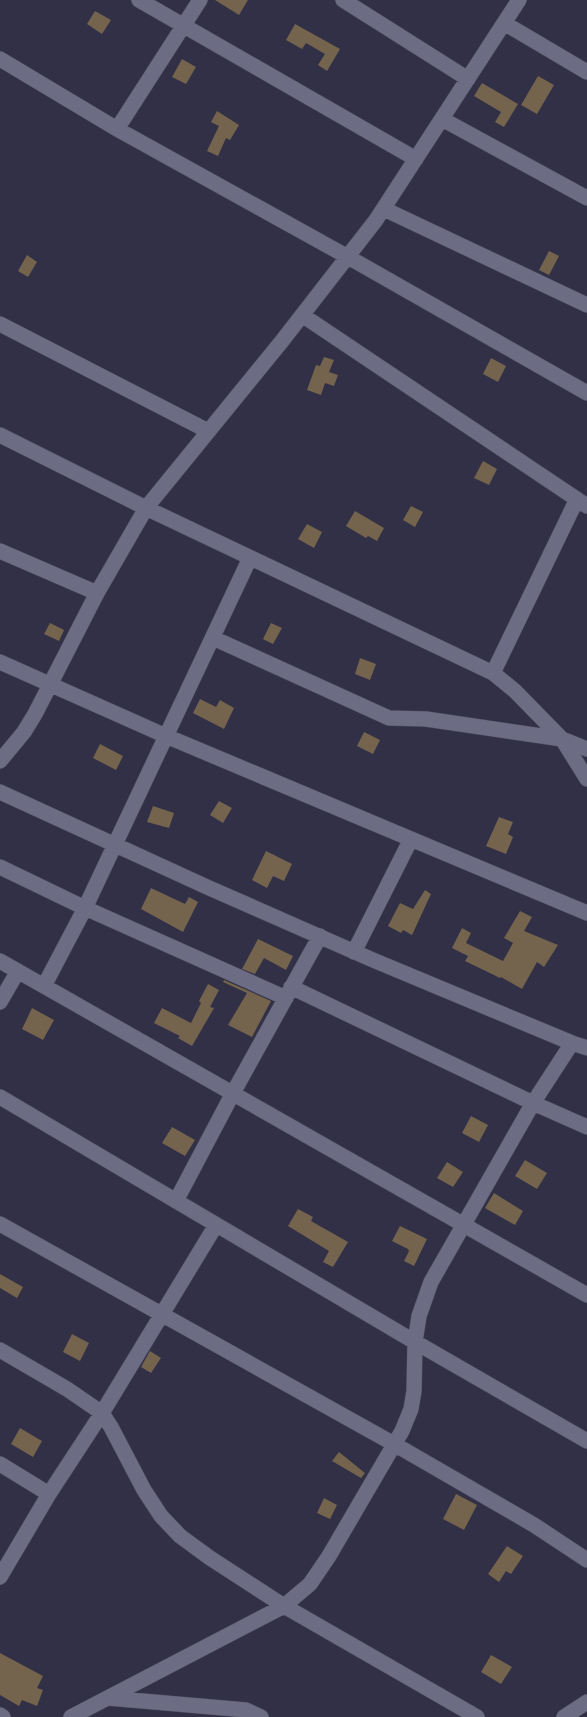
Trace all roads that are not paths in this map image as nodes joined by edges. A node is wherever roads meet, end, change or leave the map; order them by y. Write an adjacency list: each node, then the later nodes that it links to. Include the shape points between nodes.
1 (139, 0): 6 (street)
2 (200, 0): 6 (street)
3 (343, 0): 9 (street)
4 (519, 0): 5 (street)
5 (504, 23): 8 (street); 9 (street)
6 (184, 26): 11 (street); 12 (street)
7 (0, 59): 11 (street)
8 (587, 72)
9 (468, 79): 10 (street)
10 (442, 119): 12 (street); 13 (street)
11 (117, 129): 15 (street)
12 (416, 159): 14 (street)
13 (587, 198)
14 (384, 209): 15 (street); 16 (street)
15 (348, 256): 17 (street); 19 (street)
16 (587, 305)
17 (302, 315): 20 (street); 22 (street)
18 (0, 324): 20 (street)
19 (587, 393)
20 (208, 431): 23 (street)
21 (0, 435): 23 (street)
22 (582, 503): 29 (street)
23 (146, 508): 25 (street); 26 (street)
24 (0, 551): 26 (street)
25 (250, 558): 27 (street); 29 (street)
26 (98, 593): 30 (street)
27 (213, 638): 31 (street); 32 (street, via 389,718 426,719)
28 (0, 662): 30 (street)
29 (493, 673): 32 (street, via 515,691)
30 (49, 684): 31 (street); 34 (street, via 24,732)
31 (166, 736): 37 (street); 38 (street)
32 (562, 739): 33 (street); 35 (street)
33 (587, 749)
34 (0, 761)
35 (587, 779)
36 (0, 792): 38 (street)
37 (411, 839): 41 (street); 43 (street)
38 (115, 845): 40 (street); 42 (street)
39 (0, 867): 40 (street)
40 (85, 908): 46 (street); 47 (street)
41 (587, 913)
42 (320, 936): 43 (street); 47 (street)
43 (354, 952): 49 (street)
44 (0, 962): 45 (street)
45 (18, 971): 46 (street); 48 (street)
46 (44, 986): 51 (street)
47 (289, 993): 51 (street); 53 (street)
48 (0, 1002)
49 (572, 1043): 50 (street); 53 (street)
50 (587, 1048)
51 (233, 1093): 55 (street); 58 (street)
52 (0, 1097): 55 (street)
53 (533, 1103): 54 (street); 58 (street)
54 (587, 1127)
55 (176, 1201): 57 (street)
56 (0, 1224): 60 (street)
57 (216, 1225): 60 (street); 61 (street)
58 (465, 1225): 59 (street); 61 (street, via 431,1282 419,1316)
59 (587, 1295)
60 (161, 1314): 63 (street); 65 (street)
61 (415, 1342): 64 (street); 65 (street, via 412,1409)
62 (0, 1350): 63 (street, via 67,1389)
63 (102, 1413): 67 (street); 70 (street, via 161,1516 180,1536 210,1558)
64 (587, 1441)
65 (394, 1444): 68 (street); 70 (street, via 310,1584)
66 (0, 1464): 67 (street)
67 (49, 1494): 69 (street)
68 (587, 1560)
69 (0, 1577)
70 (284, 1606): 71 (street); 77 (street)
71 (108, 1698): 75 (street); 76 (street, via 246,1710)
72 (587, 1702): 78 (street)
73 (0, 1715): 74 (street)
74 (3, 1717)
75 (72, 1717)
76 (261, 1717)
77 (478, 1717)
78 (564, 1717)

